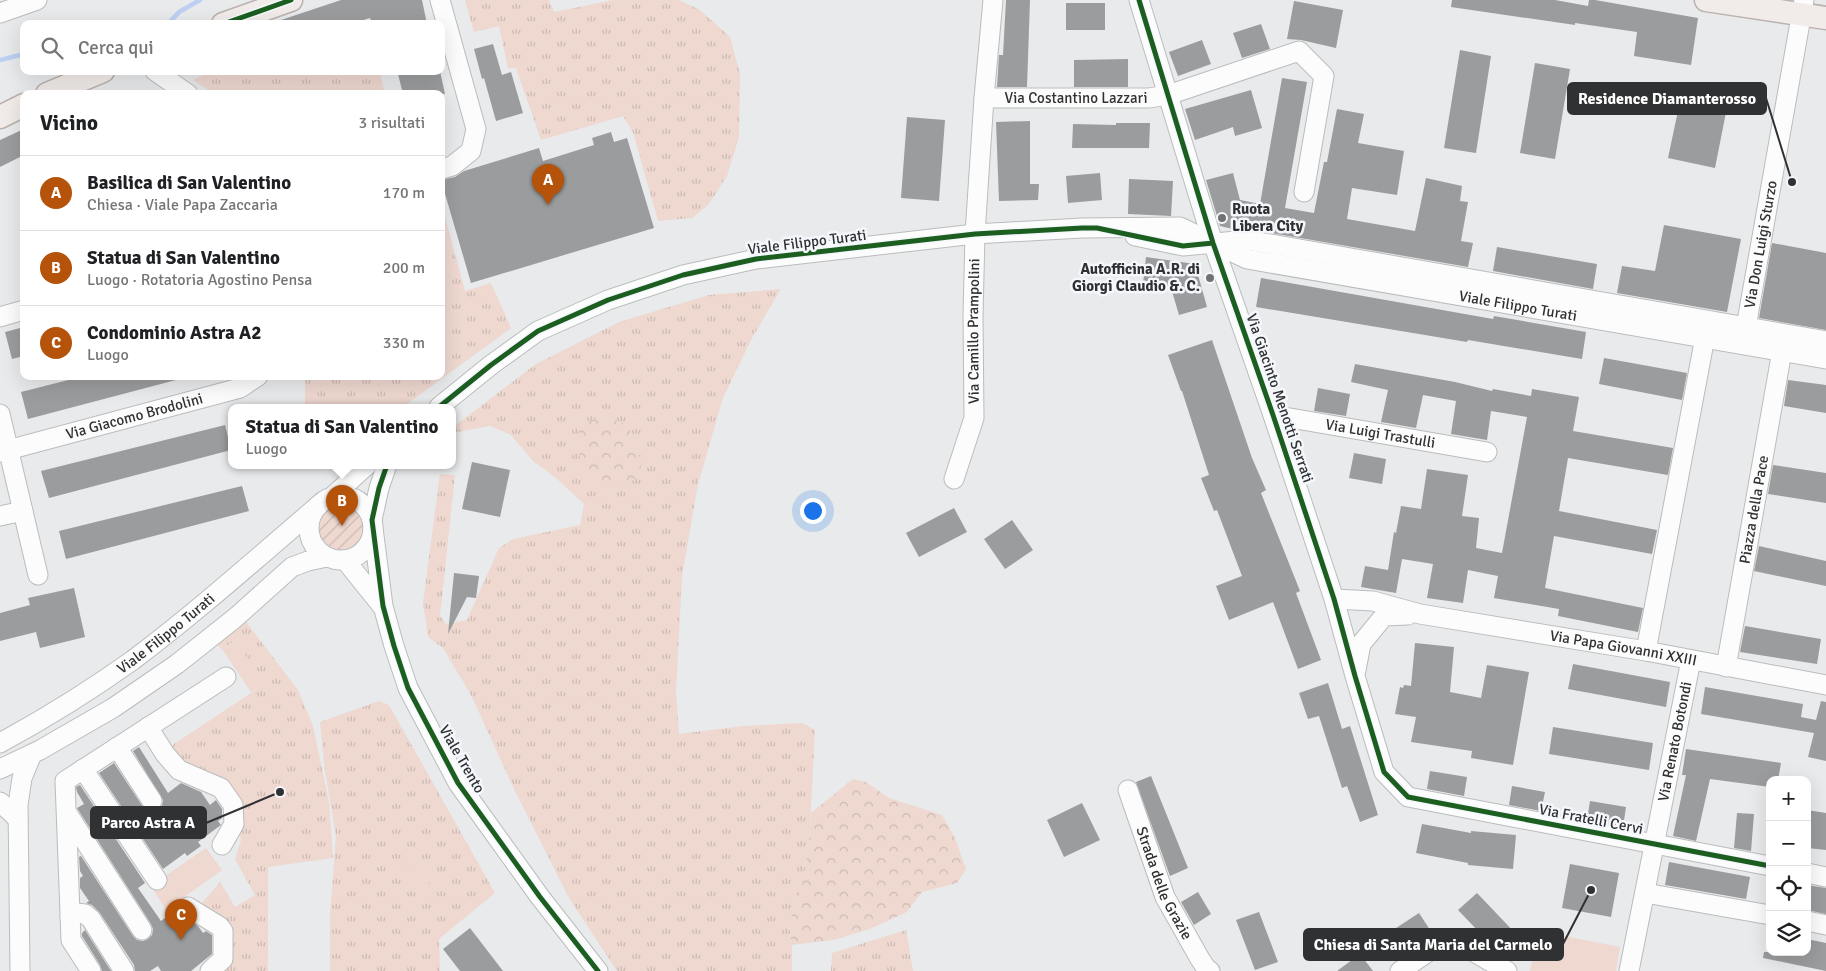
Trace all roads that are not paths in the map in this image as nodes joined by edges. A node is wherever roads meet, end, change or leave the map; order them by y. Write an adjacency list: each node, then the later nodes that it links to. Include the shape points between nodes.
1 (36, 0): 8 (street)
2 (288, 0): 10 (main road)
3 (440, 0): 19 (street, via 476,129 471,151)
4 (993, 0): 16 (street, Via Camillo Prampolini)
5 (1138, 0): 15 (street, Via Giacinto Menotti Serrati)
6 (1706, 0): 7 (main road)
7 (1803, 7): 9 (main road); 25 (street, Via Don Luigi Sturzo)
8 (0, 14)
9 (1826, 18)
10 (234, 20)
11 (93, 75): 13 (main road)
12 (161, 75): 14 (street)
13 (57, 90)
14 (182, 90)
15 (1168, 95): 16 (street, Via Costantino Lazzari, via 1149,98); 20 (street, Via Costantino Lazzari, via 1299,51 1324,76); 22 (street, Via Giacinto Menotti Serrati)
16 (984, 98): 21 (street, Via Camillo Prampolini)
17 (20, 107): 18 (main road)
18 (0, 117)
19 (445, 168)
20 (1304, 192)
21 (975, 234): 22 (street, Viale Filippo Turati, via 1097,228 1183,246); 31 (street, Viale Filippo Turati, via 756,259 683,275 608,300 538,331); 38 (street, Via Camillo Prampolini, via 974,418)
22 (1213, 242): 25 (street, Viale Filippo Turati, via 1247,240); 26 (street, Viale Filippo Turati, via 1247,259); 33 (street, Via Giacinto Menotti Serrati)
23 (20, 311): 24 (street)
24 (0, 317)
25 (1746, 327): 27 (street, Viale Filippo Turati)
26 (1705, 337): 28 (street, Viale Filippo Turati); 49 (street)
27 (1826, 341)
28 (1782, 351): 29 (street, Viale Filippo Turati); 51 (street, Piazza della Pace)
29 (1826, 359)
30 (252, 380): 34 (street, Via Giacomo Brodolini, via 240,388)
31 (444, 404)
32 (0, 414): 34 (street)
33 (1273, 415): 35 (street, Via Luigi Trastulli); 45 (street, Via Giacinto Menotti Serrati)
34 (4, 451): 40 (street)
35 (1487, 452)
36 (362, 469): 39 (street, Viale Filippo Turati)
37 (386, 469): 42 (street)
38 (954, 479)
39 (325, 502): 42 (street, via 342,496 352,498 368,510); 43 (street, via 312,514 310,534 319,551); 56 (street, Viale Filippo Turati, via 132,660)
40 (23, 511): 41 (street); 44 (street)
41 (0, 516)
42 (372, 524): 43 (street, via 368,545 354,557); 46 (street, Viale Trento)
43 (336, 558): 46 (street, Viale Trento); 58 (street, Viale Filippo Turati, via 308,561 292,567 177,664 113,708)
44 (38, 575)
45 (1334, 599): 47 (street, Via Papa Giovanni XXIII, via 1373,601); 48 (street, Via Papa Giovanni XXIII, via 1357,610); 52 (street, Via Giacinto Menotti Serrati)
46 (382, 606): 88 (street, Viale Trento, via 408,688 458,783)
47 (1420, 614): 48 (street, Via Papa Giovanni XXIII); 49 (street, Via Papa Giovanni XXIII)
48 (1384, 616): 52 (street, via 1361,644)
49 (1646, 651): 50 (street, Via Papa Giovanni XXIII)
50 (1691, 660): 51 (street, Via Papa Giovanni XXIII); 67 (street, Via Renato Botondi)
51 (1726, 667): 54 (street, Via Papa Giovanni XXIII)
52 (1355, 676): 62 (street, Via Giacinto Menotti Serrati, via 1384,772)
53 (226, 677): 55 (street)
54 (1826, 685)
55 (148, 727): 57 (street); 68 (street, via 179,770 221,788 233,805 234,824)
56 (0, 743)
57 (117, 747): 60 (street); 63 (street)
58 (32, 754): 59 (street, Viale Filippo Turati); 66 (street, via 22,778)
59 (0, 769)
60 (83, 769): 65 (street, via 65,781); 74 (street)
61 (1128, 790): 89 (street, Strada delle Grazie, via 1165,897)
62 (1408, 797): 67 (street, Via Fratelli Cervi)
63 (152, 800)
64 (0, 802): 66 (street)
65 (66, 812): 69 (street); 70 (street)
66 (18, 819): 84 (street)
67 (1655, 844): 71 (street, Via Fratelli Cervi); 76 (street, Via Renato Botondi)
68 (222, 845)
69 (68, 847): 70 (street, via 74,841 83,841); 75 (street)
70 (89, 847): 83 (street)
71 (1766, 865)
72 (1811, 874): 73 (street)
73 (1826, 877)
74 (157, 880)
75 (69, 887): 79 (street); 80 (street)
76 (1646, 893): 78 (street); 92 (street, Via Renato Botondi)
77 (188, 907): 87 (street, via 223,931 223,959)
78 (1766, 914)
79 (70, 917): 80 (street, via 76,913); 85 (street, via 71,940)
80 (91, 919): 86 (street)
81 (1811, 922): 82 (street)
82 (1826, 924)
83 (142, 930)
84 (20, 971)
85 (91, 971)
86 (124, 971)
87 (210, 971)
88 (598, 971)
89 (1210, 971)
90 (1400, 971): 91 (street, via 1440,944 1458,943)
91 (1507, 971)
92 (1630, 971)

